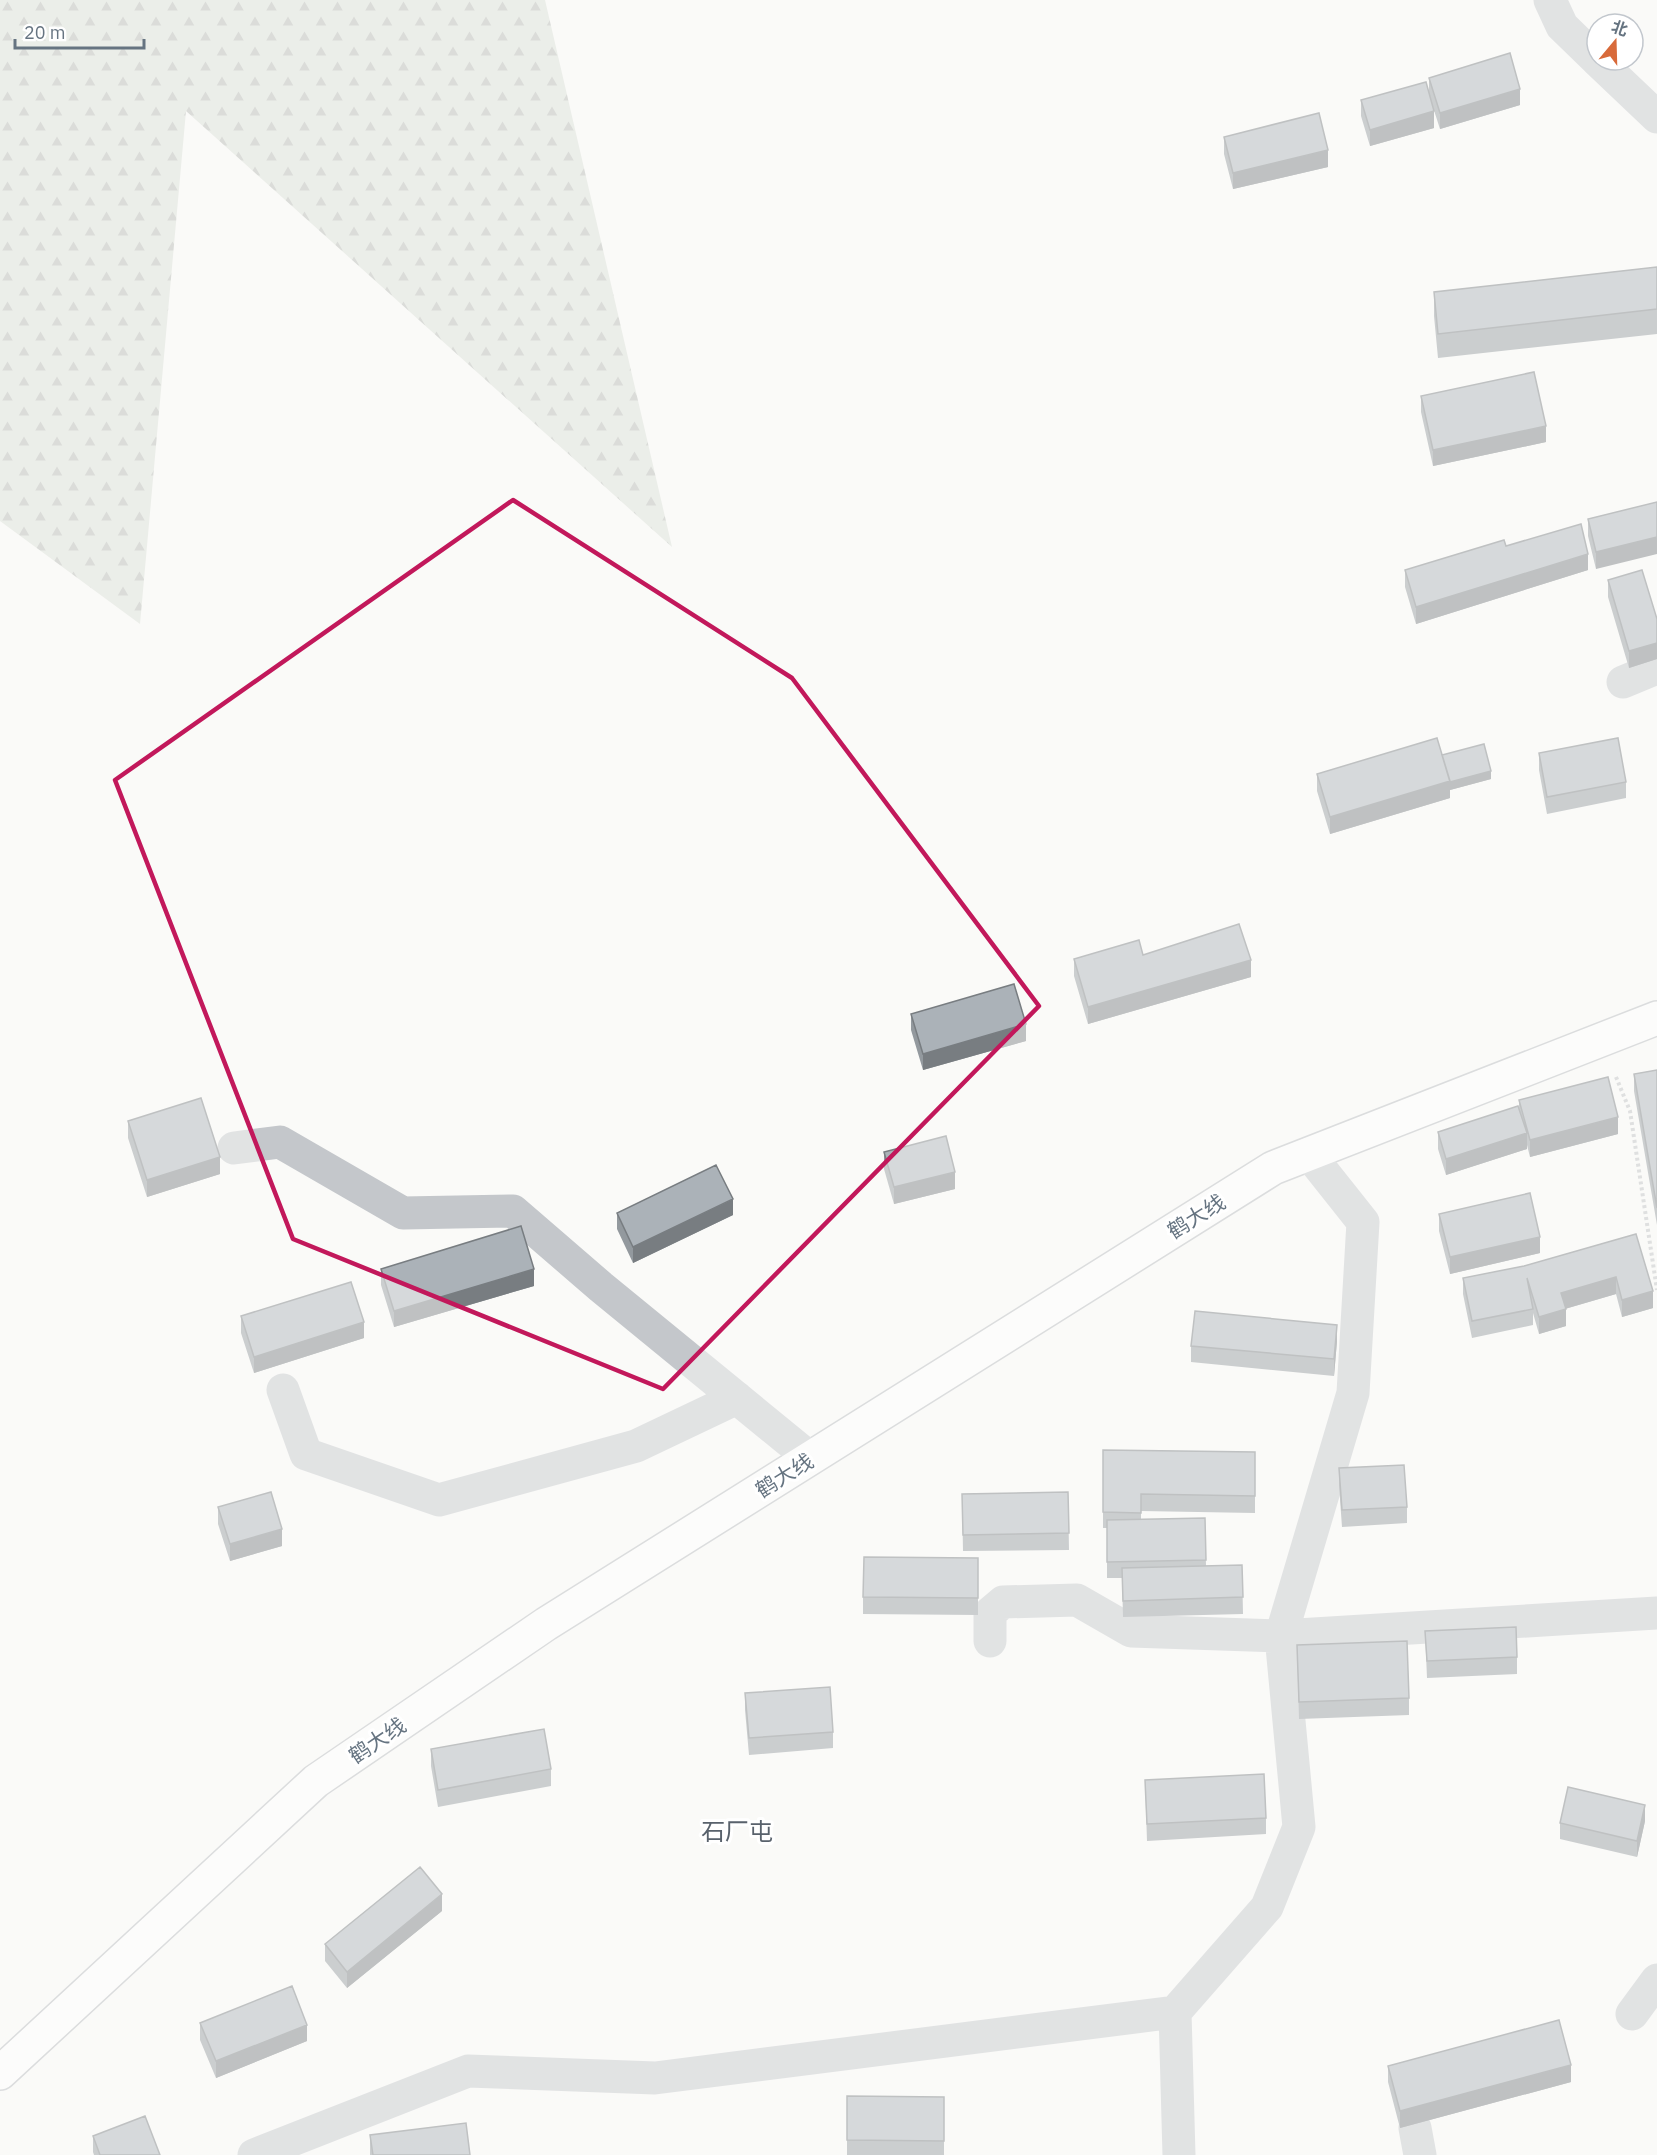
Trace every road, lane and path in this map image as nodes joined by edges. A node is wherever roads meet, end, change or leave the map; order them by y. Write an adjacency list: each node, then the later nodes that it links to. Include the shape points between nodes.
1 (1550, 0): 2 (street, via 1562,26)
2 (1585, 48)
3 (1610, 72): 4 (street)
4 (1657, 117)
5 (1657, 668): 6 (street)
6 (1623, 682)
7 (1657, 1018): 8 (highway, 鹤大线)
8 (1600, 1041): 10 (highway, 鹤大线); 11 (path, via 1630,1111)
9 (234, 1148): 13 (street, via 280,1142 403,1213 513,1211)
10 (1309, 1154): 14 (highway, 鹤大线, via 1273,1168); 16 (street, via 1363,1222 1353,1393)
11 (1657, 1290)
12 (283, 1390): 13 (street, via 306,1454 439,1500 636,1446)
13 (737, 1398): 14 (street)
14 (810, 1458): 21 (highway, 鹤大线, via 546,1624 316,1781)
15 (1657, 1613): 16 (street)
16 (1281, 1636): 17 (street, via 1131,1631 1077,1600 1003,1602 990,1613); 19 (street, via 1299,1827 1268,1907)
17 (990, 1641)
18 (1657, 1980): 20 (street)
19 (1174, 2012): 22 (street, via 655,2078 468,2071); 23 (street)
20 (1632, 2014)
21 (0, 2073)
22 (254, 2155)
23 (1179, 2155)

